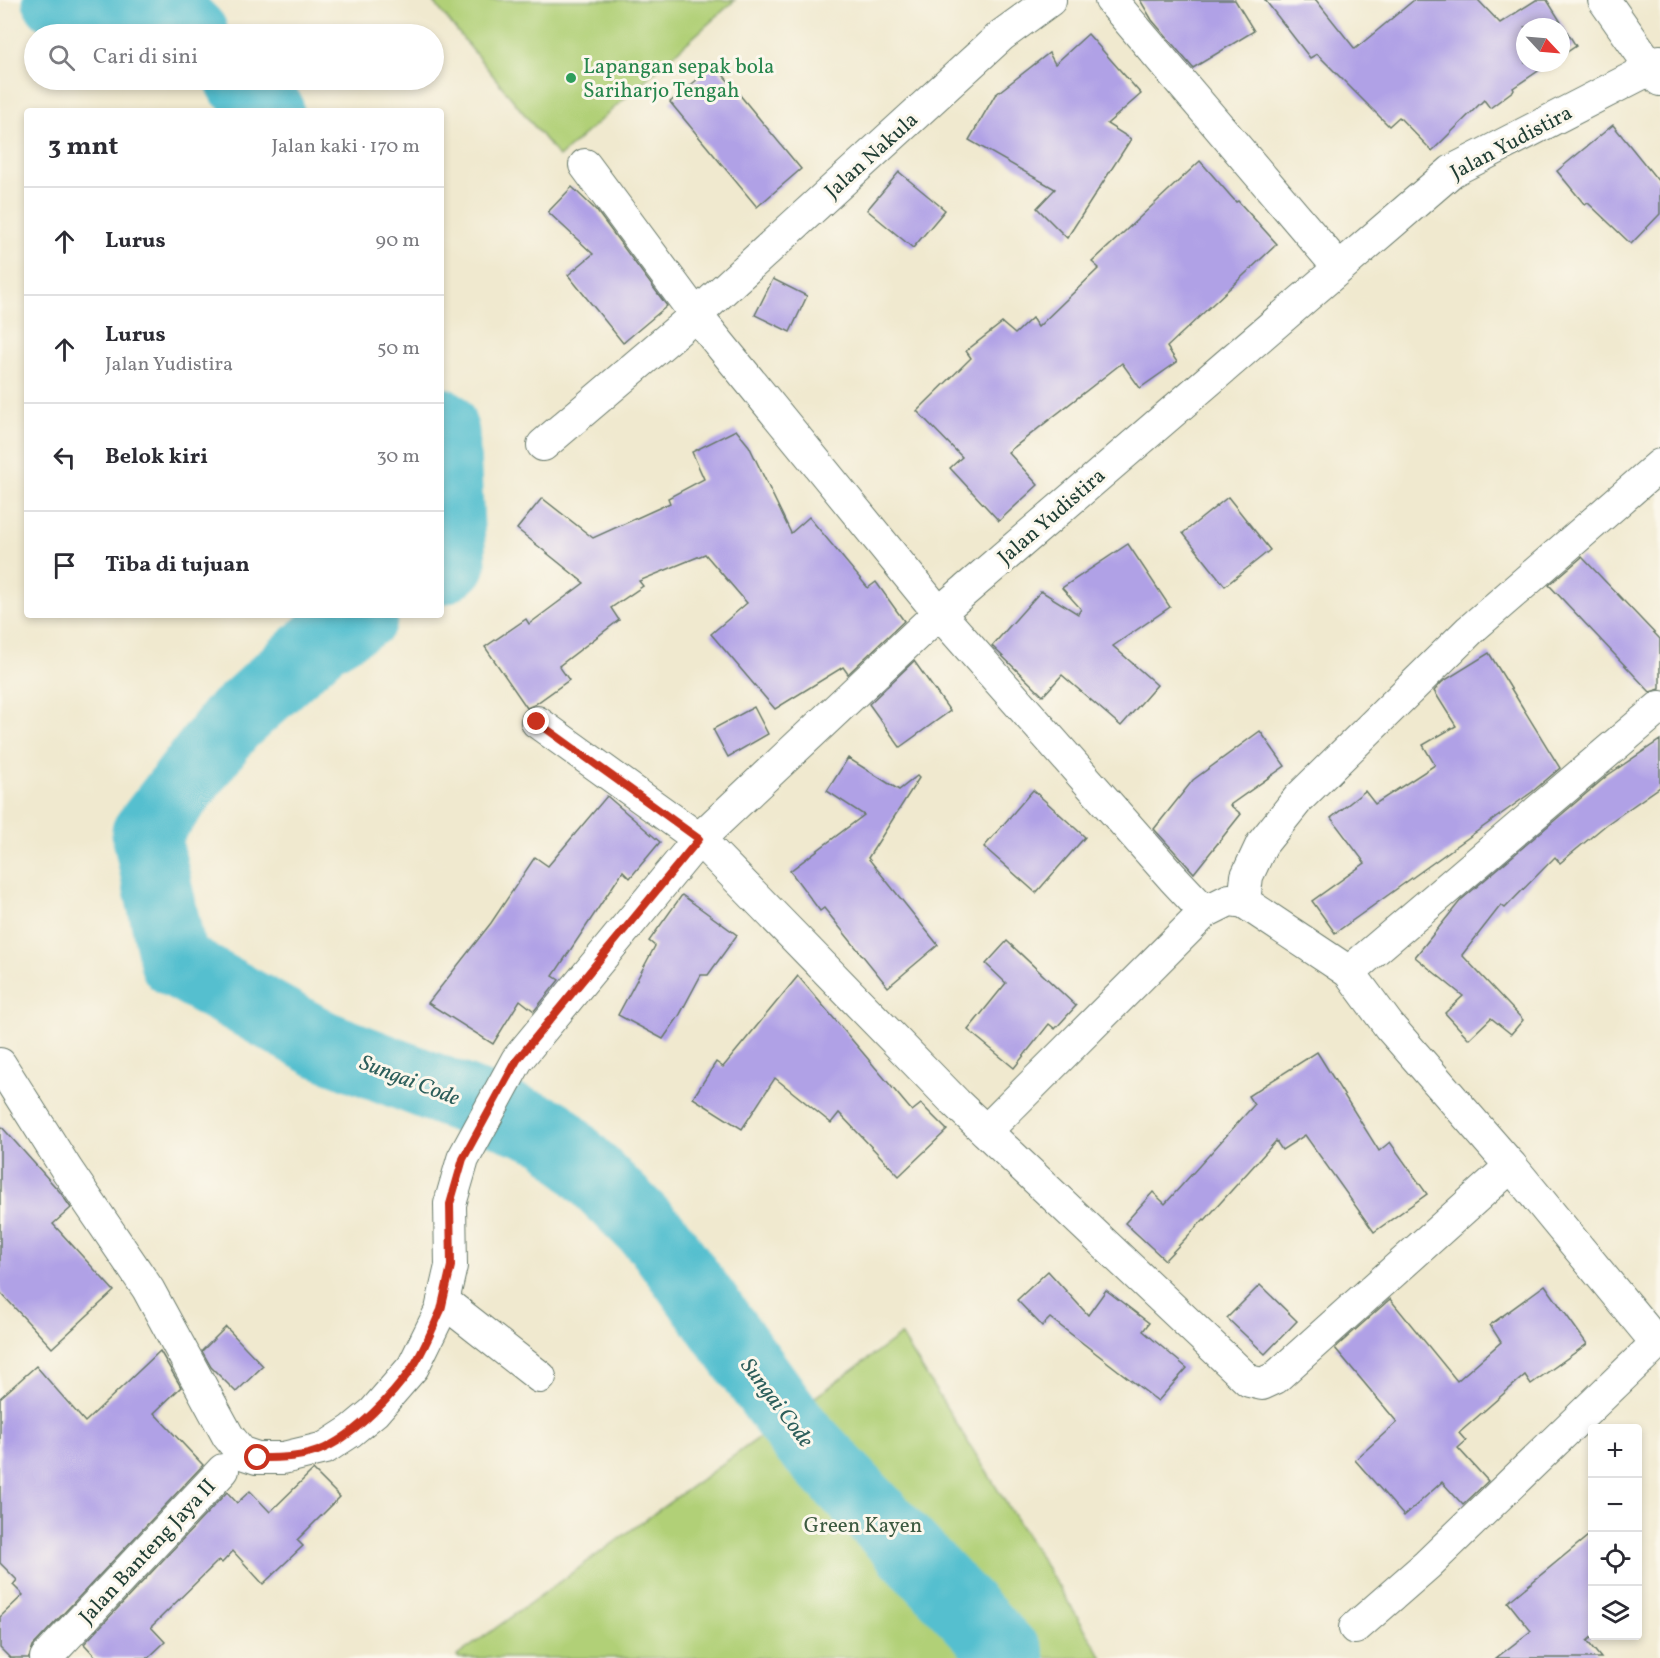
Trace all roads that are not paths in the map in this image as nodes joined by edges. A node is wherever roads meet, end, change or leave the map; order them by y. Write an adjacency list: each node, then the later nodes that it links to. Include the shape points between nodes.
1 (1050, 0): 7 (street, Jalan Nakula, via 1002,35)
2 (1111, 0): 6 (street)
3 (1604, 0): 4 (street)
4 (1657, 70): 6 (street, Jalan Yudistira, via 1452,171)
5 (585, 165): 7 (street)
6 (1339, 268): 10 (street, Jalan Yudistira)
7 (696, 315): 8 (street, Jalan Nakula); 10 (street)
8 (543, 446)
9 (1660, 465): 14 (street, via 1470,630 1299,798 1262,844 1247,876)
10 (939, 613): 13 (street, Jalan Yudistira); 15 (street)
11 (1660, 707): 16 (street)
12 (537, 722): 13 (street)
13 (699, 839): 18 (street); 20 (street, Jalan Yudistira, via 517,1060 463,1159 450,1204 451,1266)
14 (1244, 902): 15 (street, via 1229,900); 16 (street)
15 (1205, 912): 18 (street)
16 (1349, 972): 19 (street, via 1389,1026)
17 (0, 1064): 20 (street, Jalan Yudistira, via 148,1289 228,1436 242,1453 258,1458 283,1458 325,1448 351,1431 374,1412 413,1367)
18 (986, 1131): 19 (street, via 1249,1381 1262,1384 1275,1378)
19 (1510, 1166): 21 (street)
20 (443, 1301): 22 (street)
21 (1658, 1341): 24 (street, via 1427,1565)
22 (540, 1377)
23 (223, 1470): 25 (street, Jalan Banteng Jaya II)
24 (1354, 1628)
25 (46, 1658)

